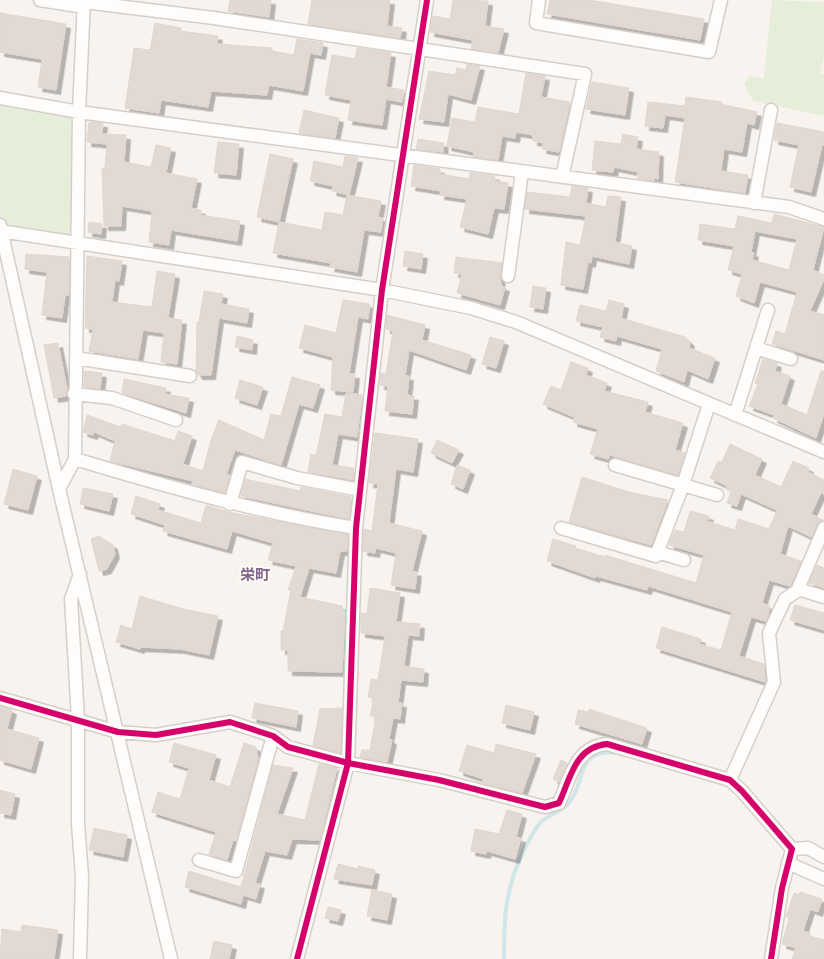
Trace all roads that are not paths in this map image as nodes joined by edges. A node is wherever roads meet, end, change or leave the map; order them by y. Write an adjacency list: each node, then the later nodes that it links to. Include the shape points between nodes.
1 (40, 0): 5 (street)
2 (427, 0): 6 (street)
3 (539, 0): 4 (street, via 536,23 709,52)
4 (721, 0)
5 (84, 3): 6 (street, via 214,18); 9 (street)
6 (419, 50): 10 (street); 12 (street, via 585,74)
7 (0, 98): 9 (street)
8 (771, 110): 13 (street)
9 (79, 112): 10 (street); 16 (street)
10 (402, 155): 11 (street); 18 (street)
11 (522, 172): 12 (street); 17 (street)
12 (562, 177): 13 (street)
13 (754, 202): 14 (street, via 789,207)
14 (824, 219)
15 (1, 229): 16 (street); 32 (street)
16 (79, 242): 18 (street); 21 (street)
17 (508, 276)
18 (382, 290): 25 (street, via 471,308 516,322); 33 (street)
19 (768, 310): 20 (street)
20 (756, 348): 22 (street); 26 (street)
21 (76, 358): 23 (street); 24 (street)
22 (791, 359)
23 (190, 376)
24 (74, 394): 27 (street, via 112,398); 29 (street)
25 (710, 404): 26 (street); 31 (street)
26 (735, 415): 28 (street)
27 (176, 420)
28 (824, 452)
29 (75, 459): 32 (street); 35 (street)
30 (615, 465): 31 (street)
31 (683, 485): 34 (street); 39 (street)
32 (59, 489): 41 (street)
33 (360, 490): 35 (street, via 297,478 242,462); 36 (street)
34 (717, 495)
35 (230, 504): 36 (street)
36 (356, 528): 48 (street)
37 (561, 528): 39 (street, via 656,556)
38 (824, 528): 42 (street)
39 (657, 552): 40 (street)
40 (684, 560)
41 (80, 574): 45 (street, via 70,599); 46 (street)
42 (798, 588): 43 (street); 49 (street, via 785,599 769,633 774,682)
43 (824, 597)
44 (0, 698): 45 (street)
45 (78, 720): 46 (street); 55 (street, via 78,823 82,877)
46 (118, 732): 47 (street, via 156,735 230,722); 56 (street)
47 (273, 736): 48 (street, via 288,746); 52 (street, via 236,870)
48 (348, 763): 49 (street, via 439,780 545,807 559,803 580,756 593,745 607,744); 57 (street)
49 (730, 780): 50 (street)
50 (792, 849): 51 (street, via 808,848); 53 (street)
51 (824, 857)
52 (199, 860)
53 (788, 863): 54 (street); 58 (street)
54 (824, 879)
55 (80, 959)
56 (171, 959)
57 (297, 959)
58 (771, 959)

